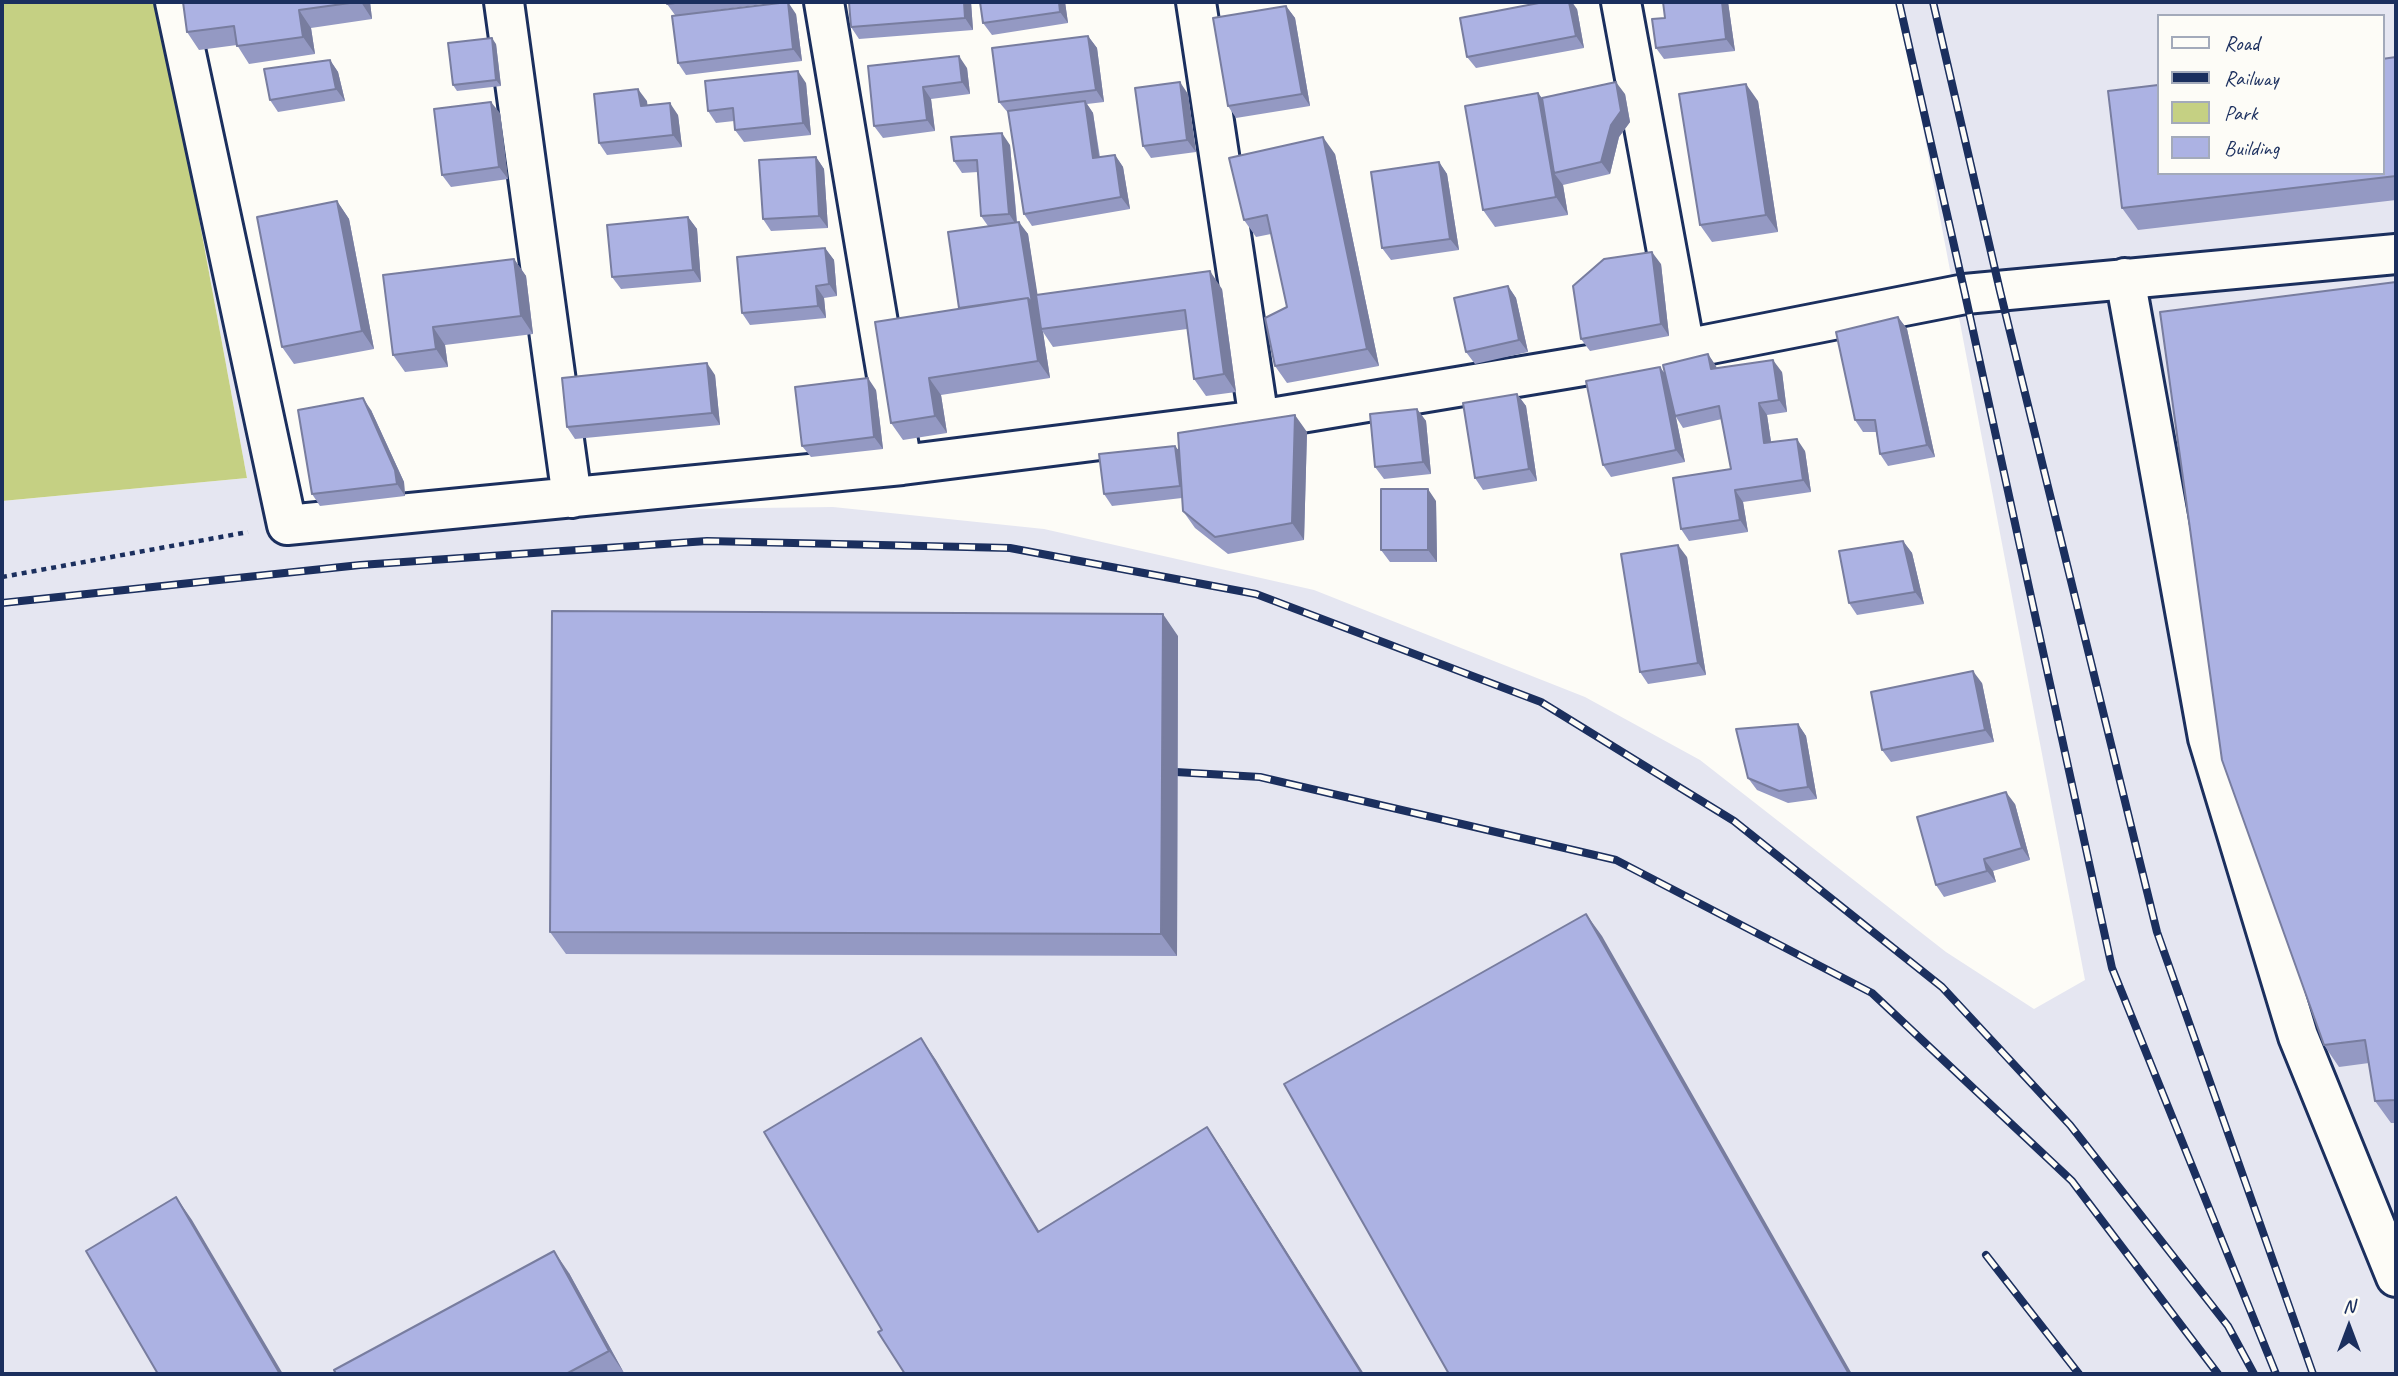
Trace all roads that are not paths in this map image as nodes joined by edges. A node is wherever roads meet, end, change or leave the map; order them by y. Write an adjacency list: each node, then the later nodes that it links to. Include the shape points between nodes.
1 (175, 2): 11 (street, via 287,525)
2 (504, 2): 11 (street)
3 (824, 2): 10 (street)
4 (1196, 2): 9 (street)
5 (1621, 2): 8 (street)
6 (2396, 254): 7 (street)
7 (2126, 278): 8 (street, via 1965,294); 12 (street, via 2208,738 2298,1036)
8 (1685, 349): 9 (street)
9 (1259, 420): 10 (street)
10 (902, 465): 11 (street)
11 (572, 498)
12 (2396, 1277)

